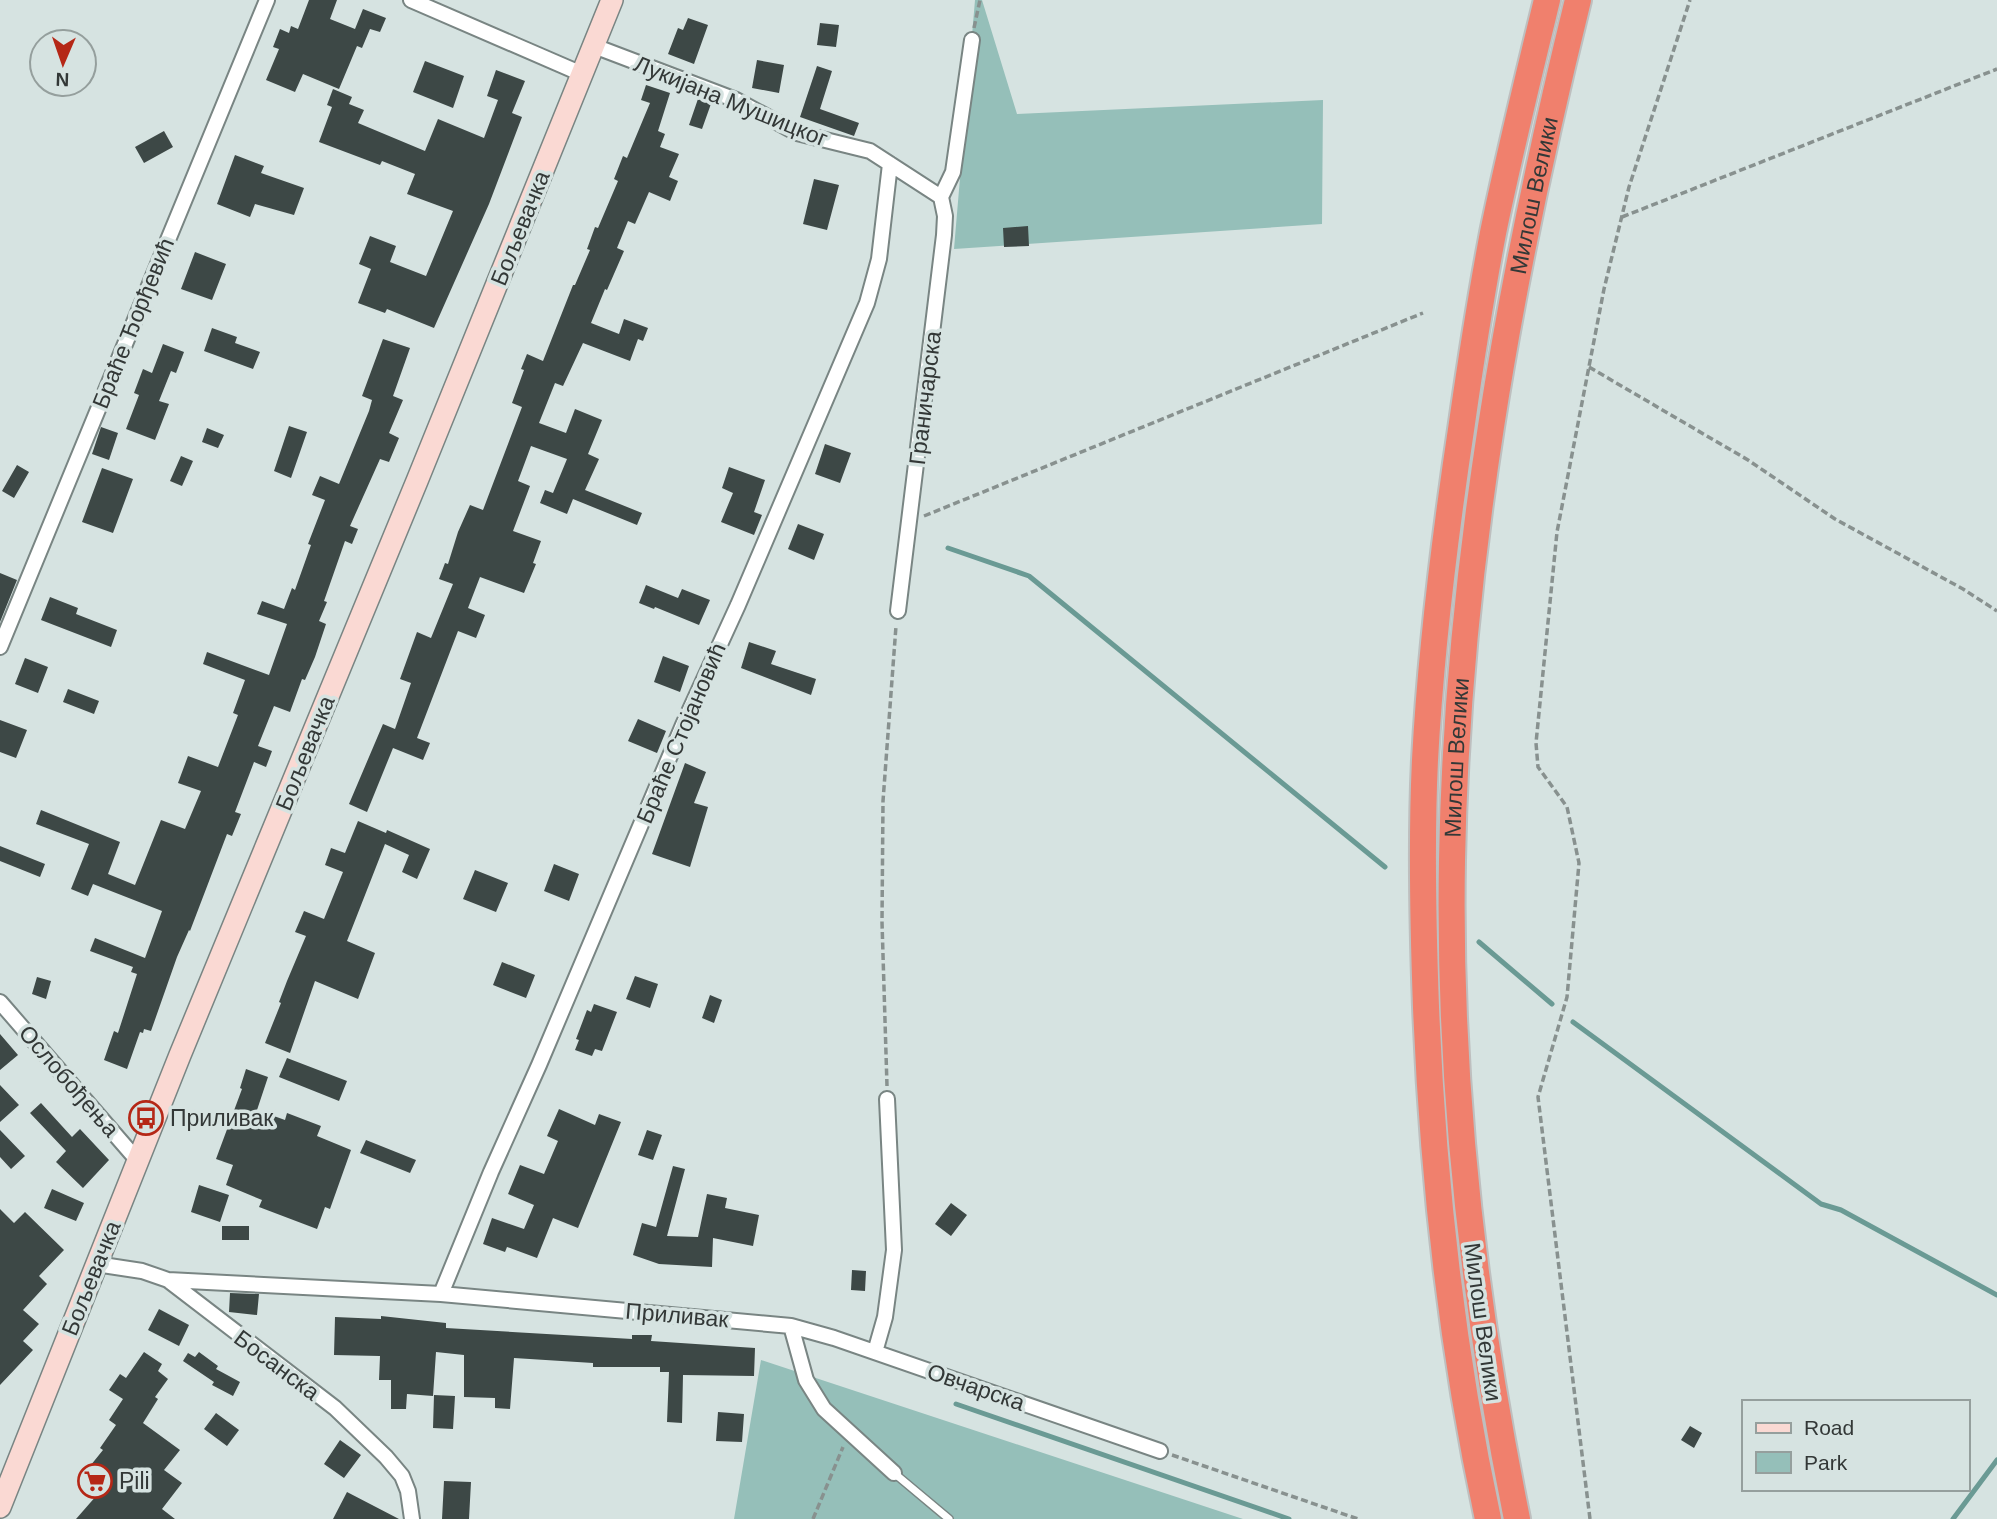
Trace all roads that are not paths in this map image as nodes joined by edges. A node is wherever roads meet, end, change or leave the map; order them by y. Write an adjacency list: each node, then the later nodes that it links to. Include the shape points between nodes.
1 (267, 0): 12 (street, Браће Ђорђевић)
2 (411, 0): 8 (street)
3 (612, 0): 7 (main road, Бољевачка)
4 (1547, 0): 26 (highway, Милош Велики, via 1493,236 1472,354 1443,567 1425,761 1424,948 1440,1234 1470,1435)
5 (1578, 0): 27 (highway, Милош Велики, via 1542,147 1502,359 1473,570 1456,763 1452,952 1462,1146 1482,1328)
6 (972, 40): 10 (street, Граничарска, via 953,172)
7 (594, 46): 8 (main road, Бољевачка); 9 (street, Лукијана Мушицког, via 736,100 797,133 870,151)
8 (582, 75): 15 (main road, Бољевачка)
9 (890, 163): 10 (street, Лукијана Мушицког); 18 (street, Браће Стојановић, via 879,259 867,303)
10 (941, 197): 11 (street, Граничарска, via 944,235)
11 (898, 611)
12 (0, 647)
13 (0, 1002): 15 (street, Ослобођења)
14 (887, 1099): 20 (street, via 894,1250)
15 (138, 1161): 16 (main road, Бољевачка)
16 (96, 1264): 17 (street, Босанска); 23 (main road, Бољевачка)
17 (168, 1280): 18 (street, Приливак); 24 (street, Босанска, via 335,1408 386,1457 402,1476)
18 (442, 1294): 19 (street, Приливак)
19 (791, 1326): 20 (street, Овчарска); 22 (street, via 806,1380 824,1409)
20 (875, 1352): 21 (street, Овчарска)
21 (1160, 1451)
22 (894, 1473): 25 (lane)
23 (0, 1507)
24 (412, 1519)
25 (949, 1519)
26 (1488, 1519)
27 (1517, 1519)

